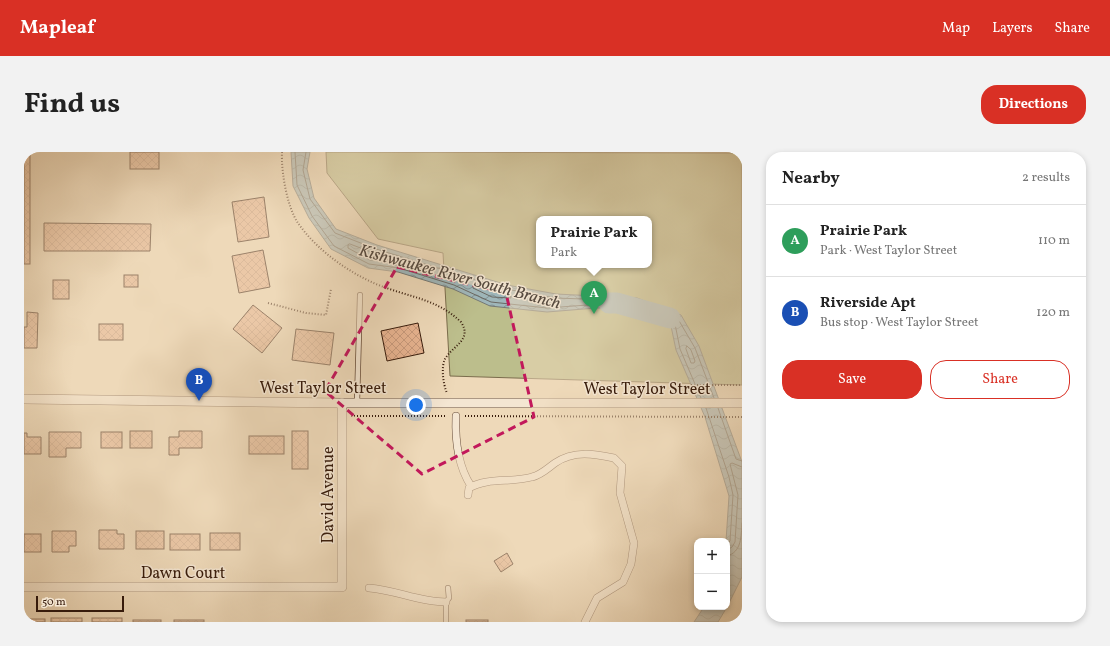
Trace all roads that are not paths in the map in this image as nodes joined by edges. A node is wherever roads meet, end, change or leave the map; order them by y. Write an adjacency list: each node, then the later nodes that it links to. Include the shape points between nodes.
1 (360, 295): 4 (lane)
2 (24, 399): 3 (street, West Taylor Street)
3 (342, 402): 4 (street, West Taylor Street); 10 (street, David Avenue)
4 (357, 402): 5 (street, West Taylor Street)
5 (742, 403)
6 (456, 416): 7 (street, via 457,451 467,480)
7 (472, 486): 8 (street); 15 (street, via 483,482 534,477 558,461 581,453 614,458 622,466 620,493 634,543 631,564 623,582 597,598)
8 (468, 495)
9 (24, 587): 10 (street, Dawn Court)
10 (342, 587)
11 (369, 588): 13 (street, via 422,601)
12 (448, 588): 13 (lane, via 449,598)
13 (446, 602): 14 (lane)
14 (446, 622)
15 (585, 622)

